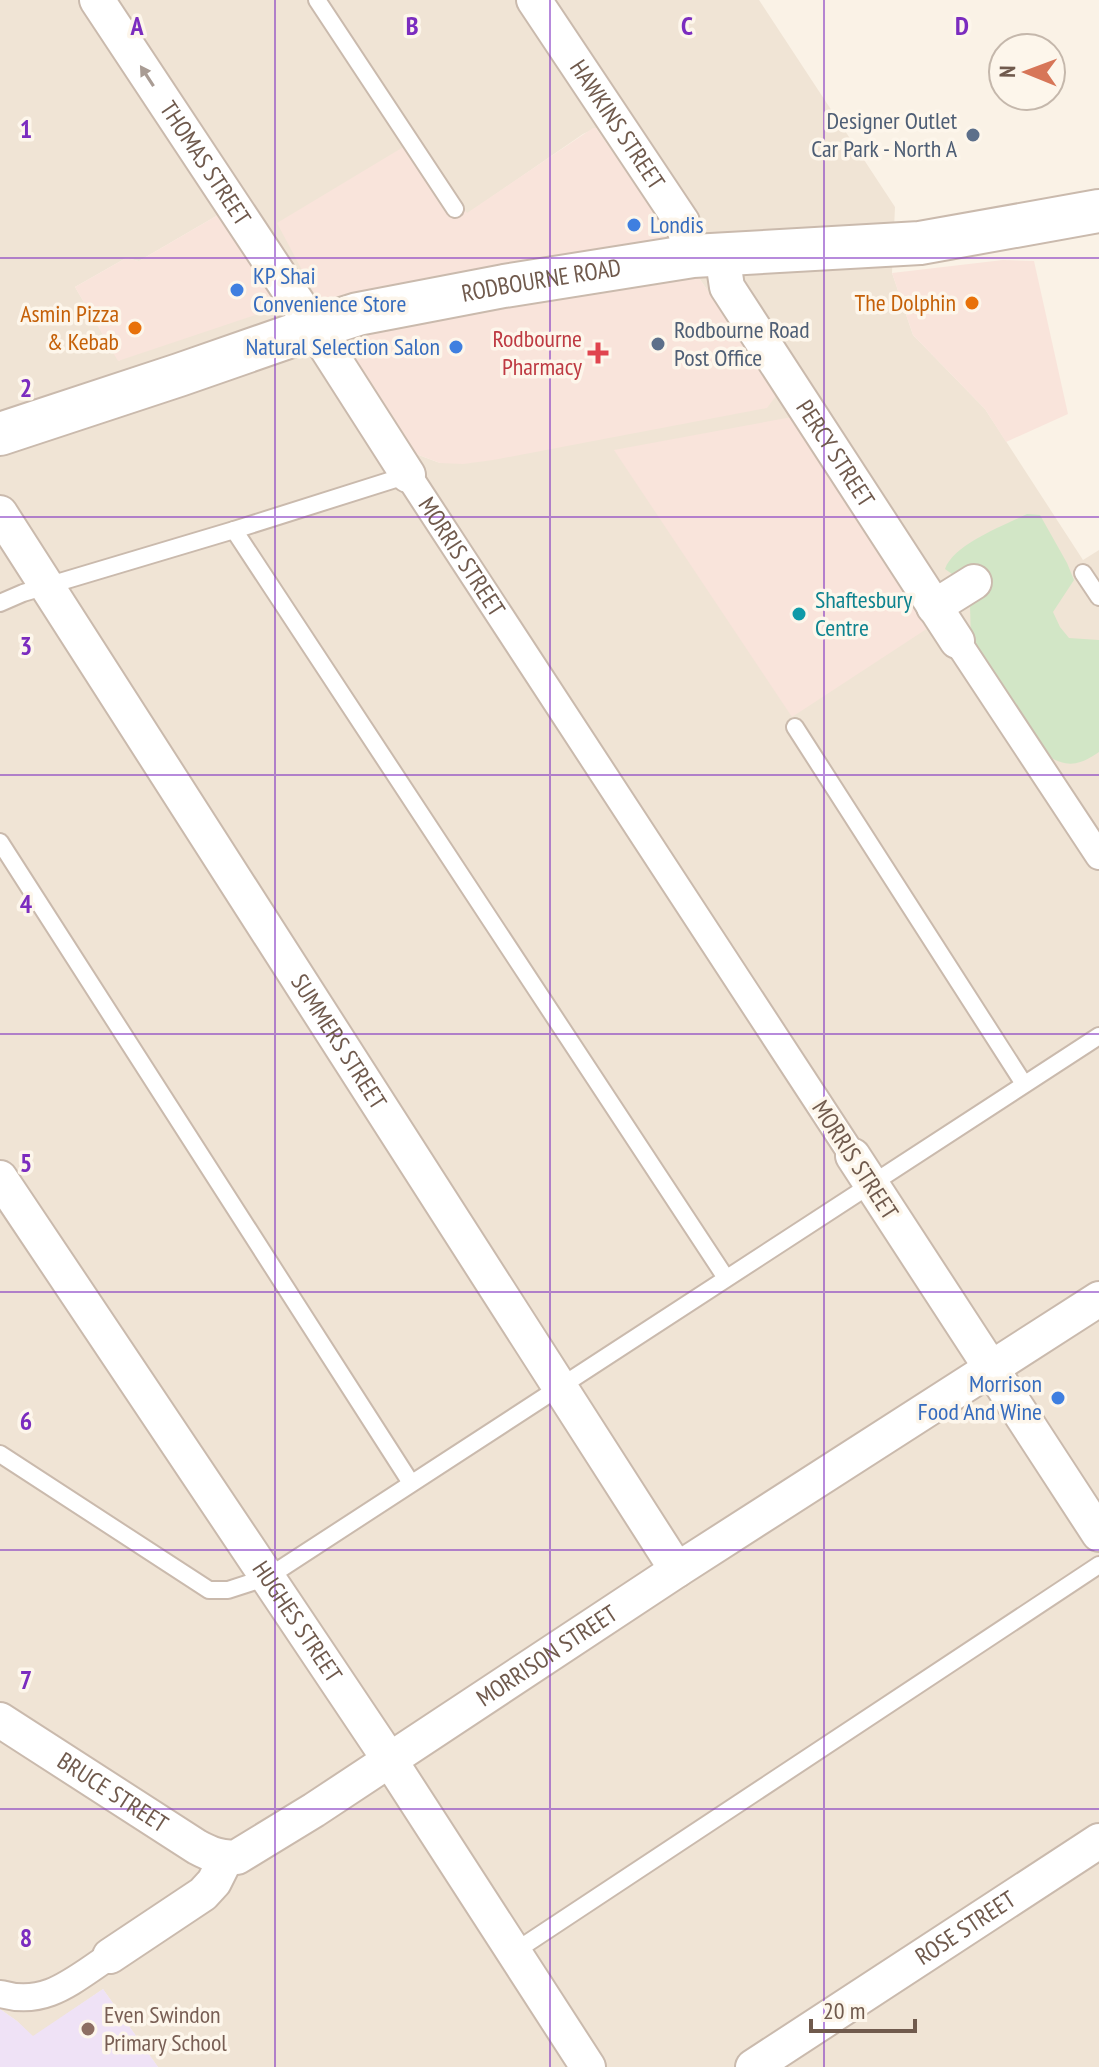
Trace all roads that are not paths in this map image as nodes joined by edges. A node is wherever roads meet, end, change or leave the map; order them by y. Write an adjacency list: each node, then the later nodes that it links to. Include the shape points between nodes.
1 (97, 0): 7 (street, THOMAS STREET, one-way to 1)
2 (317, 0): 4 (lane)
3 (534, 0): 6 (street, HAWKINS STREET)
4 (455, 209)
5 (1099, 211): 6 (street, RODBOURNE ROAD, via 920,243)
6 (708, 255): 7 (street, RODBOURNE ROAD, via 504,286 358,314); 17 (street, PERCY STREET)
7 (314, 328): 8 (street, RODBOURNE ROAD); 9 (street, MORRIS STREET)
8 (0, 434)
9 (408, 475): 11 (lane); 24 (street, MORRIS STREET, via 615,783)
10 (0, 513): 14 (street, SUMMERS STREET)
11 (234, 530): 14 (lane); 27 (lane)
12 (1083, 573): 15 (lane)
13 (974, 582): 17 (street)
14 (47, 586): 16 (lane); 30 (street, SUMMERS STREET)
15 (1099, 597)
16 (0, 603)
17 (934, 607): 18 (street, PERCY STREET)
18 (957, 641): 21 (street, PERCY STREET)
19 (795, 727): 23 (lane)
20 (0, 842): 32 (lane)
21 (1099, 856)
22 (1099, 1036): 23 (lane)
23 (1024, 1084): 26 (lane)
24 (853, 1156): 26 (street, MORRIS STREET)
25 (0, 1178): 36 (street, HUGHES STREET)
26 (871, 1185): 27 (lane); 29 (street, MORRIS STREET)
27 (726, 1278): 30 (lane)
28 (1099, 1299): 29 (street, MORRISON STREET)
29 (991, 1368): 33 (street, MORRIS STREET); 35 (street, MORRISON STREET)
30 (560, 1387): 32 (lane); 35 (street, SUMMERS STREET)
31 (0, 1454): 36 (lane, via 209,1590 228,1590)
32 (411, 1483): 36 (lane)
33 (1099, 1534)
34 (1099, 1565): 41 (lane)
35 (677, 1570): 38 (street, MORRISON STREET)
36 (268, 1577): 38 (street, HUGHES STREET)
37 (0, 1720): 40 (street, BRUCE STREET, via 197,1847)
38 (389, 1759): 40 (street, MORRISON STREET, via 244,1853); 41 (street, HUGHES STREET)
39 (1099, 1841): 45 (street, ROSE STREET)
40 (226, 1858): 42 (street, via 203,1894)
41 (514, 1952): 44 (street, HUGHES STREET)
42 (110, 1956): 43 (street, via 47,1994 26,1999)
43 (0, 1994)
44 (588, 2067)
45 (753, 2067)

